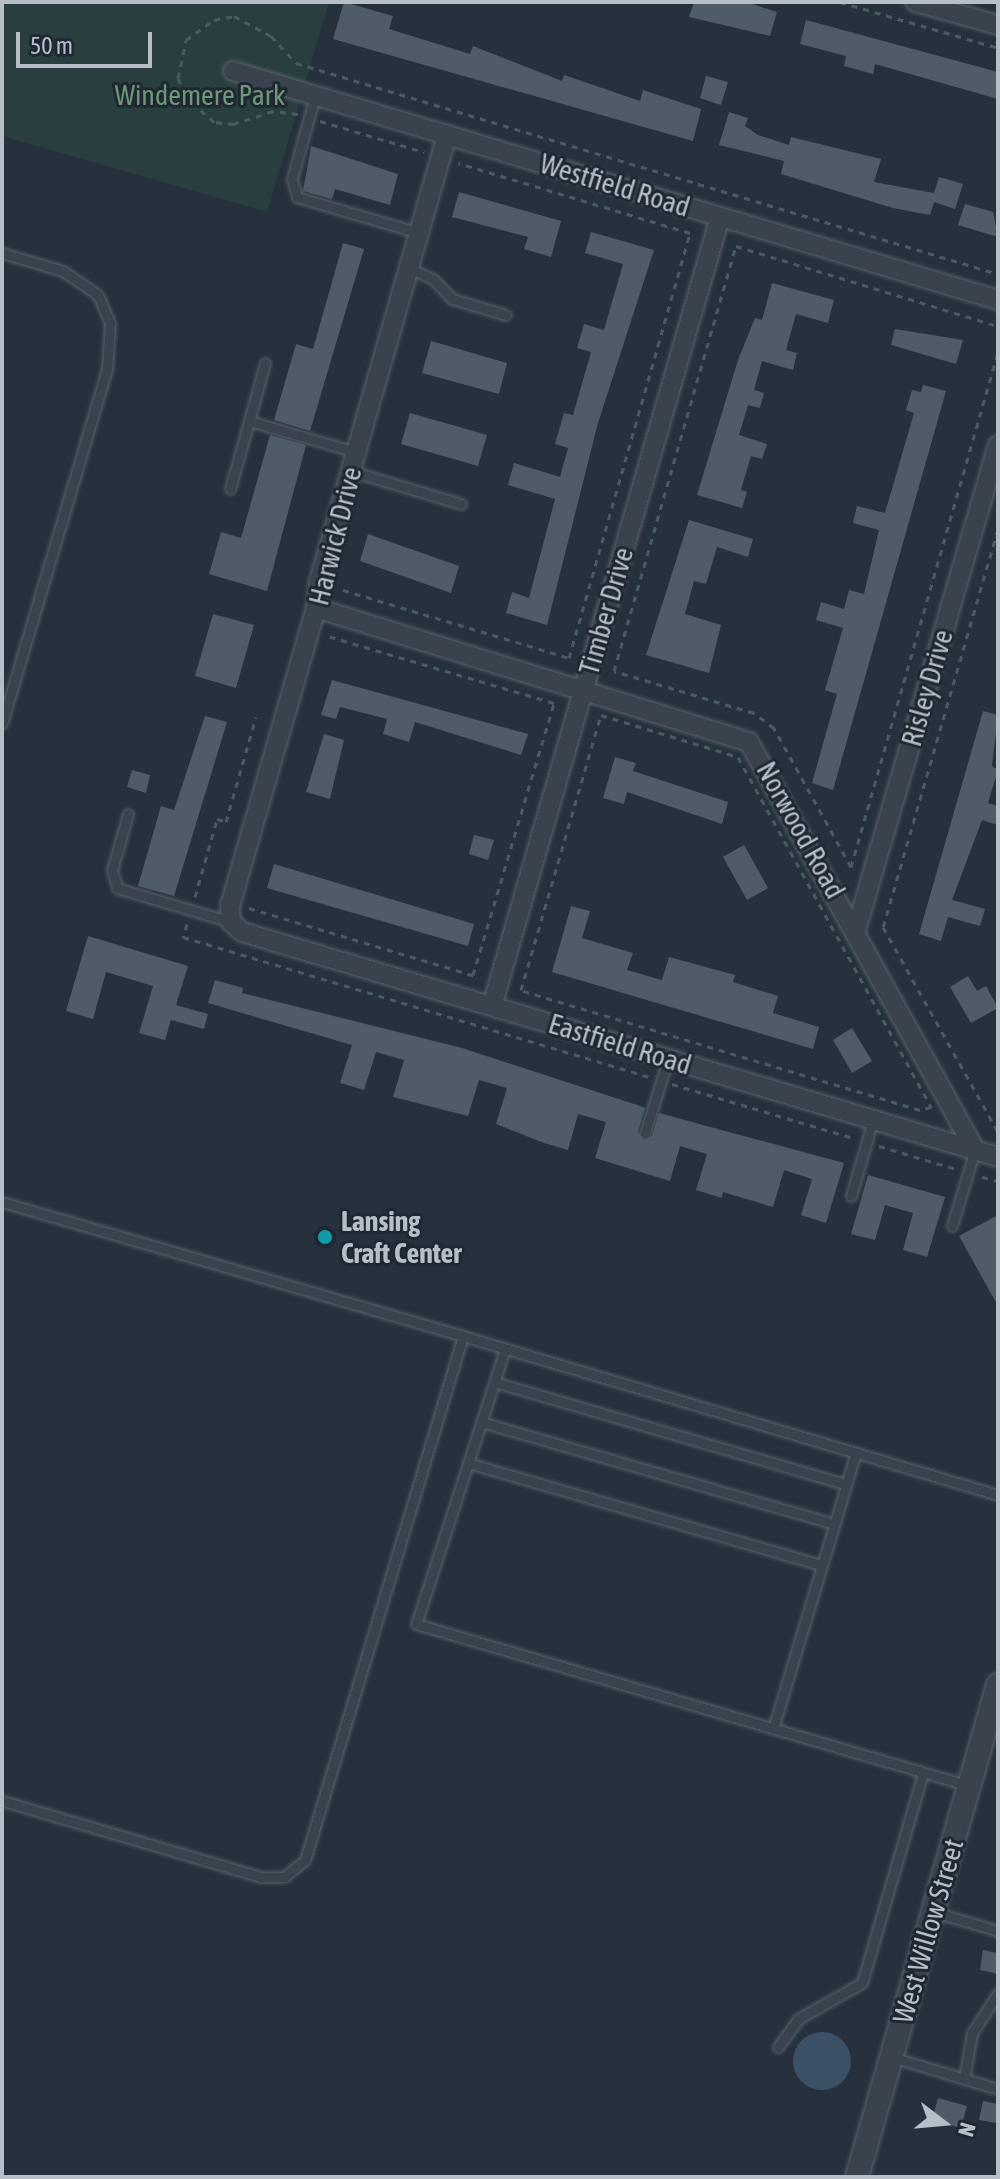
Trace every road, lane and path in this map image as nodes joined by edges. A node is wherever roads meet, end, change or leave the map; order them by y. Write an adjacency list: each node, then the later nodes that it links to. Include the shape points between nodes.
1 (840, 2): 4 (path)
2 (915, 2): 3 (street)
3 (998, 25)
4 (998, 48)
5 (233, 71): 6 (street, Westfield Road)
6 (315, 96): 7 (lane); 8 (street, Westfield Road)
7 (309, 118): 9 (path); 11 (lane, via 292,179 297,197); 14 (path, via 273,111 234,124 214,122 184,95 178,78 186,40 214,20 234,16 262,29 296,63)
8 (447, 135): 9 (street, Harwick Drive); 10 (street, Westfield Road)
9 (440, 157): 11 (street, Harwick Drive); 27 (path, via 690,233 569,658)
10 (720, 217): 15 (street, Westfield Road); 30 (street, Timber Drive)
11 (419, 233): 13 (street, Harwick Drive)
12 (2, 253): 32 (lane, via 63,271 98,295 110,323 107,369)
13 (409, 268): 16 (lane, via 433,279 452,299); 22 (street, Harwick Drive)
14 (998, 274)
15 (998, 300)
16 (506, 315)
17 (998, 326): 18 (path, via 736,246 614,671 754,713 774,728 851,867)
18 (998, 352)
19 (265, 363): 20 (lane)
20 (249, 421): 22 (lane); 24 (lane)
21 (998, 445): 36 (street, Risley Drive)
22 (356, 452): 23 (street, Harwick Drive)
23 (351, 471): 25 (lane); 28 (street, Harwick Drive)
24 (230, 489)
25 (461, 504)
26 (998, 529): 40 (path, via 883,927)
27 (343, 590)
28 (316, 608): 30 (street, Norwood Road); 35 (street, Harwick Drive, via 230,905)
29 (328, 636): 34 (path, via 554,703 473,975 246,907)
30 (584, 687): 36 (street, Norwood Road, via 749,742); 37 (street, Timber Drive)
31 (601, 715): 31 (path, via 521,990 920,1110 931,1107 738,757)
32 (2, 724)
33 (128, 814): 35 (lane, via 112,870 117,888)
34 (251, 893)
35 (236, 927): 37 (street, Eastfield Road)
36 (856, 930): 42 (street, Norwood Road)
37 (492, 1006): 38 (street, Eastfield Road)
38 (668, 1059): 39 (street, Eastfield Road); 41 (lane)
39 (873, 1120): 42 (street, Eastfield Road); 44 (lane)
40 (998, 1132)
41 (645, 1133)
42 (975, 1150): 43 (street, Eastfield Road); 46 (lane)
43 (998, 1157)
44 (851, 1196)
45 (2, 1202): 47 (lane)
46 (952, 1226)
47 (463, 1336): 48 (lane); 61 (lane, via 305,1860 284,1877 261,1877)
48 (505, 1349): 49 (lane); 51 (lane)
49 (494, 1382): 50 (lane); 53 (lane)
50 (481, 1422): 52 (lane); 55 (lane)
51 (856, 1452): 53 (lane); 54 (lane)
52 (468, 1463): 56 (lane); 58 (lane, via 416,1624)
53 (846, 1484): 55 (lane)
54 (998, 1495)
55 (834, 1524): 56 (lane)
56 (822, 1565): 58 (lane)
57 (998, 1685): 60 (street, West Willow Street)
58 (773, 1729): 59 (lane)
59 (923, 1773): 60 (lane); 65 (lane, via 862,1983 798,2019)
60 (970, 1786): 62 (street, West Willow Street)
61 (2, 1801)
62 (934, 1912): 63 (lane); 66 (street, West Willow Street)
63 (998, 1931)
64 (998, 1993): 67 (lane, via 972,2033)
65 (778, 2047)
66 (892, 2057): 67 (lane); 69 (street, West Willow Street)
67 (964, 2079): 68 (lane)
68 (998, 2089)
69 (857, 2177)

